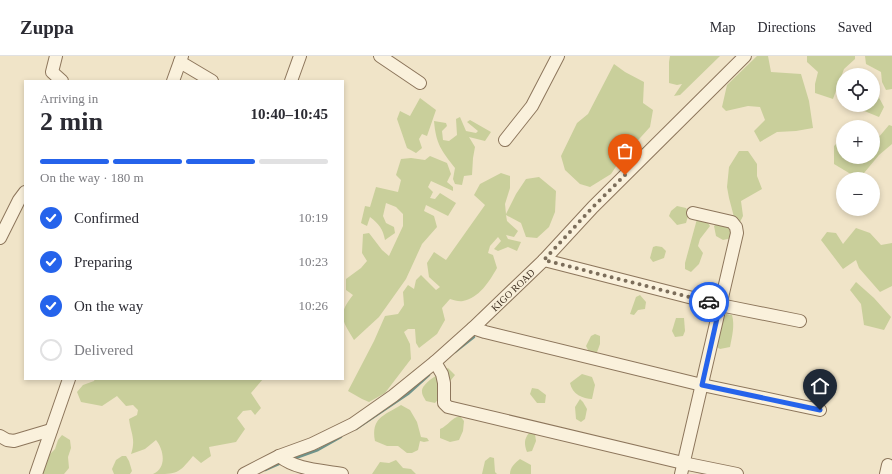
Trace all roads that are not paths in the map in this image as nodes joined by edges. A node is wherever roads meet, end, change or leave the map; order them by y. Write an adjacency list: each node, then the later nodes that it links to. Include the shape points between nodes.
1 (56, 56): 8 (street, via 52,72)
2 (300, 56): 11 (street)
3 (380, 56): 7 (street)
4 (558, 56): 13 (street, via 532,106)
5 (745, 56): 17 (street, KIGO ROAD, via 593,207)
6 (181, 59): 9 (street); 10 (street)
7 (393, 60): 12 (street)
8 (61, 80)
9 (173, 80)
10 (211, 80)
11 (291, 80)
12 (420, 83)
13 (505, 140)
14 (24, 193): 16 (street)
15 (693, 213): 18 (street, via 732,222 736,227 737,233)
16 (0, 238)
17 (544, 260): 18 (street); 20 (street, KIGO ROAD)
18 (720, 305): 19 (street); 23 (street)
19 (800, 321)
20 (473, 328): 21 (street, KIGO ROAD); 23 (street)
21 (435, 362): 27 (street, KIGO ROAD, via 353,424 312,444); 28 (street, via 442,374 444,403 448,407)
22 (69, 380): 25 (street)
23 (702, 385): 24 (street); 28 (street)
24 (820, 410)
25 (51, 430): 26 (street, via 14,441); 29 (street)
26 (0, 436)
27 (279, 456): 30 (street, KIGO ROAD); 31 (street, via 297,466)
28 (682, 468): 32 (street)
29 (36, 474)
30 (244, 474)
31 (342, 474)
32 (737, 474)

